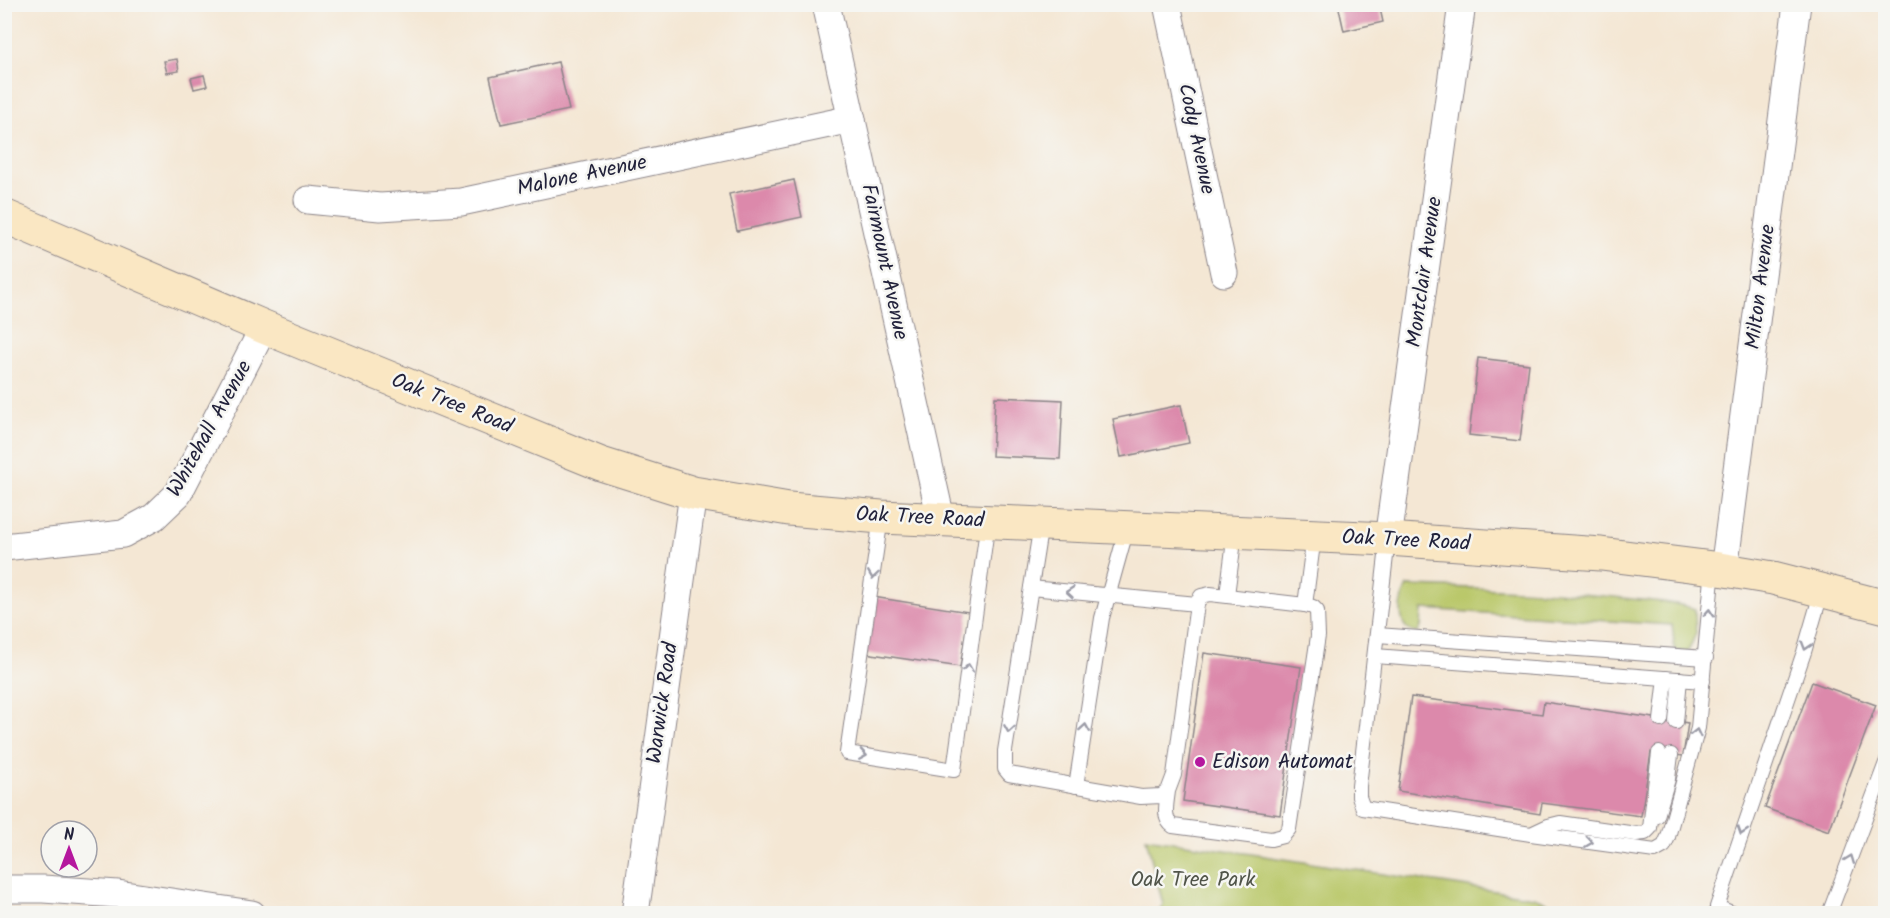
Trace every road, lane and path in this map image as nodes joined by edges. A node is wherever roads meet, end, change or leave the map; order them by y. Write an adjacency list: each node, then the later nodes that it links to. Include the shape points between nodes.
1 (826, 4): 5 (street, Fairmount Avenue)
2 (1167, 4): 8 (street, Cody Avenue)
3 (1462, 4): 18 (street, Montclair Avenue)
4 (1797, 4): 20 (street, Milton Avenue)
5 (852, 119): 6 (street, Malone Avenue, via 461,202 380,207); 12 (street, Fairmount Avenue)
6 (308, 200)
7 (4, 216): 9 (main road, Oak Tree Road)
8 (1224, 273)
9 (264, 327): 10 (main road, Oak Tree Road, via 601,464); 19 (street, Whitehall Avenue, via 178,494 154,517 123,534)
10 (693, 493): 11 (main road, Oak Tree Road, via 789,509); 42 (street, Warwick Road)
11 (881, 518): 12 (main road, Oak Tree Road); 13 (lane, one-way to 13, via 847,753 954,770)
12 (941, 519): 13 (main road, Oak Tree Road)
13 (988, 521): 14 (main road, Oak Tree Road)
14 (1041, 524): 15 (main road, Oak Tree Road); 21 (lane)
15 (1127, 528): 16 (main road, Oak Tree Road); 23 (lane)
16 (1235, 532): 17 (main road, Oak Tree Road); 24 (lane)
17 (1314, 536): 18 (main road, Oak Tree Road); 26 (lane)
18 (1388, 539): 20 (main road, Oak Tree Road, via 1601,554); 28 (lane)
19 (4, 547)
20 (1718, 569): 22 (main road, Oak Tree Road); 30 (lane, one-way to 20)
21 (1031, 588): 23 (lane, one-way to 21); 37 (lane, one-way to 37, via 1005,769 1010,774)
22 (1822, 590): 27 (main road, Oak Tree Road); 43 (lane, one-way to 43, via 1717,907)
23 (1108, 595): 25 (lane); 37 (lane, one-way to 23)
24 (1227, 596): 25 (lane, via 1205,594); 26 (lane)
25 (1197, 604): 38 (lane, via 1174,775)
26 (1305, 605): 38 (lane, via 1317,610 1318,627 1289,829 1283,836 1271,839 1173,826 1166,818)
27 (1886, 607)
28 (1377, 635): 29 (lane); 30 (lane)
29 (1375, 656): 31 (lane); 39 (lane, via 1359,786 1363,808)
30 (1706, 658): 32 (lane)
31 (1673, 679): 32 (lane); 33 (lane); 34 (lane)
32 (1703, 681): 39 (lane, one-way to 32, via 1655,851 1664,846 1698,728)
33 (1661, 720)
34 (1676, 722)
35 (1665, 754): 39 (lane, via 1650,828 1645,833 1560,823)
36 (1886, 763): 44 (lane, one-way to 36)
37 (1076, 786): 38 (lane, via 1152,798)
38 (1167, 790)
39 (1531, 834)
40 (4, 889): 41 (street, via 118,894)
41 (252, 914)
42 (635, 914)
43 (1734, 914)
44 (1829, 914)

